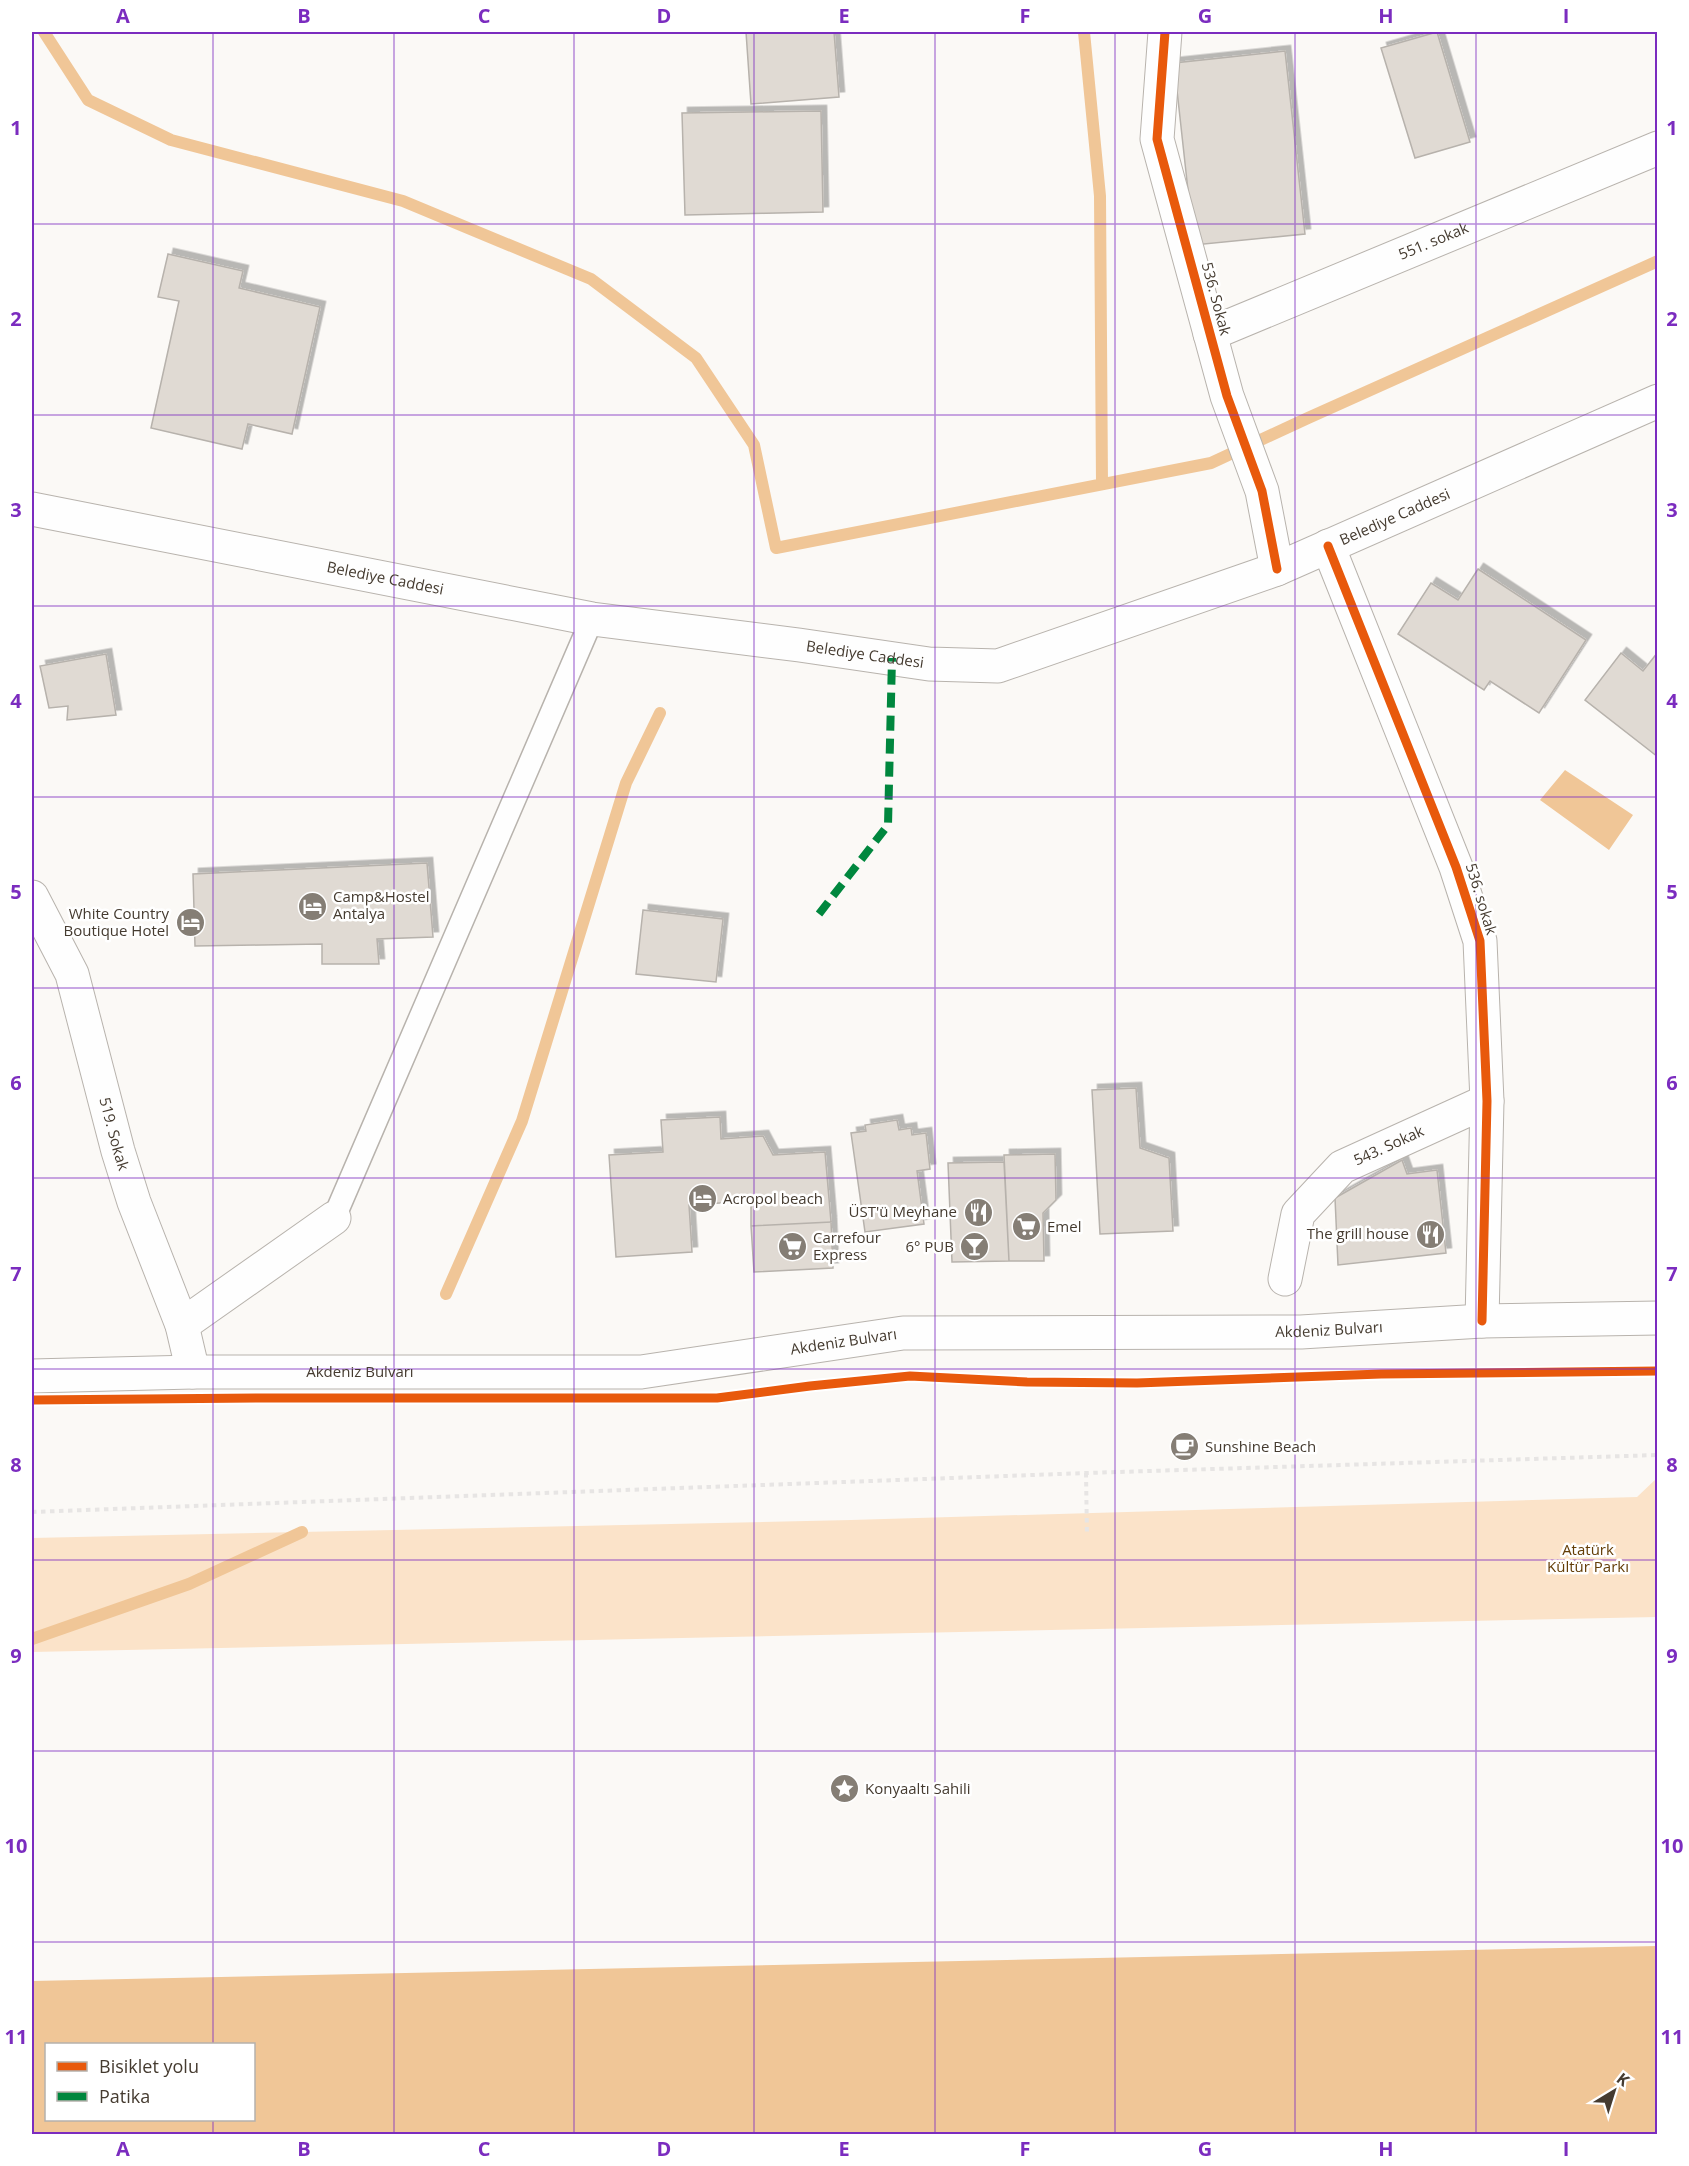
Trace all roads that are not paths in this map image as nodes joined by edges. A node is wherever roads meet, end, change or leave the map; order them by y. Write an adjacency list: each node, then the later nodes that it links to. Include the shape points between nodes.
1 (1165, 32): 3 (main road, 536. Sokak, via 1157,139)
2 (1658, 148): 3 (main road, 551. sokak)
3 (1210, 333): 7 (main road, 536. Sokak, via 1227,396 1262,491)
4 (1658, 400): 6 (main road, Belediye Caddesi)
5 (32, 509): 8 (main road, Belediye Caddesi)
6 (1328, 546): 7 (main road, Belediye Caddesi); 10 (main road, 536. sokak, via 1456,867 1480,940)
7 (1277, 569): 8 (main road, Belediye Caddesi, via 998,666 929,664)
8 (591, 619): 11 (lane)
9 (32, 897): 15 (main road, 519. Sokak, via 72,974 118,1151)
10 (1487, 1101): 12 (main road, 543. Sokak, via 1342,1167 1298,1214); 14 (main road, 536. sokak)
11 (334, 1218): 15 (main road)
12 (1285, 1280)
13 (1658, 1318): 14 (main road, Akdeniz Bulvarı)
14 (1482, 1321): 16 (main road, Akdeniz Bulvarı, via 1301,1332 903,1333 641,1372)
15 (182, 1325): 16 (main road, 519. Sokak)
16 (194, 1372): 17 (main road, Akdeniz Bulvarı)
17 (32, 1376)

